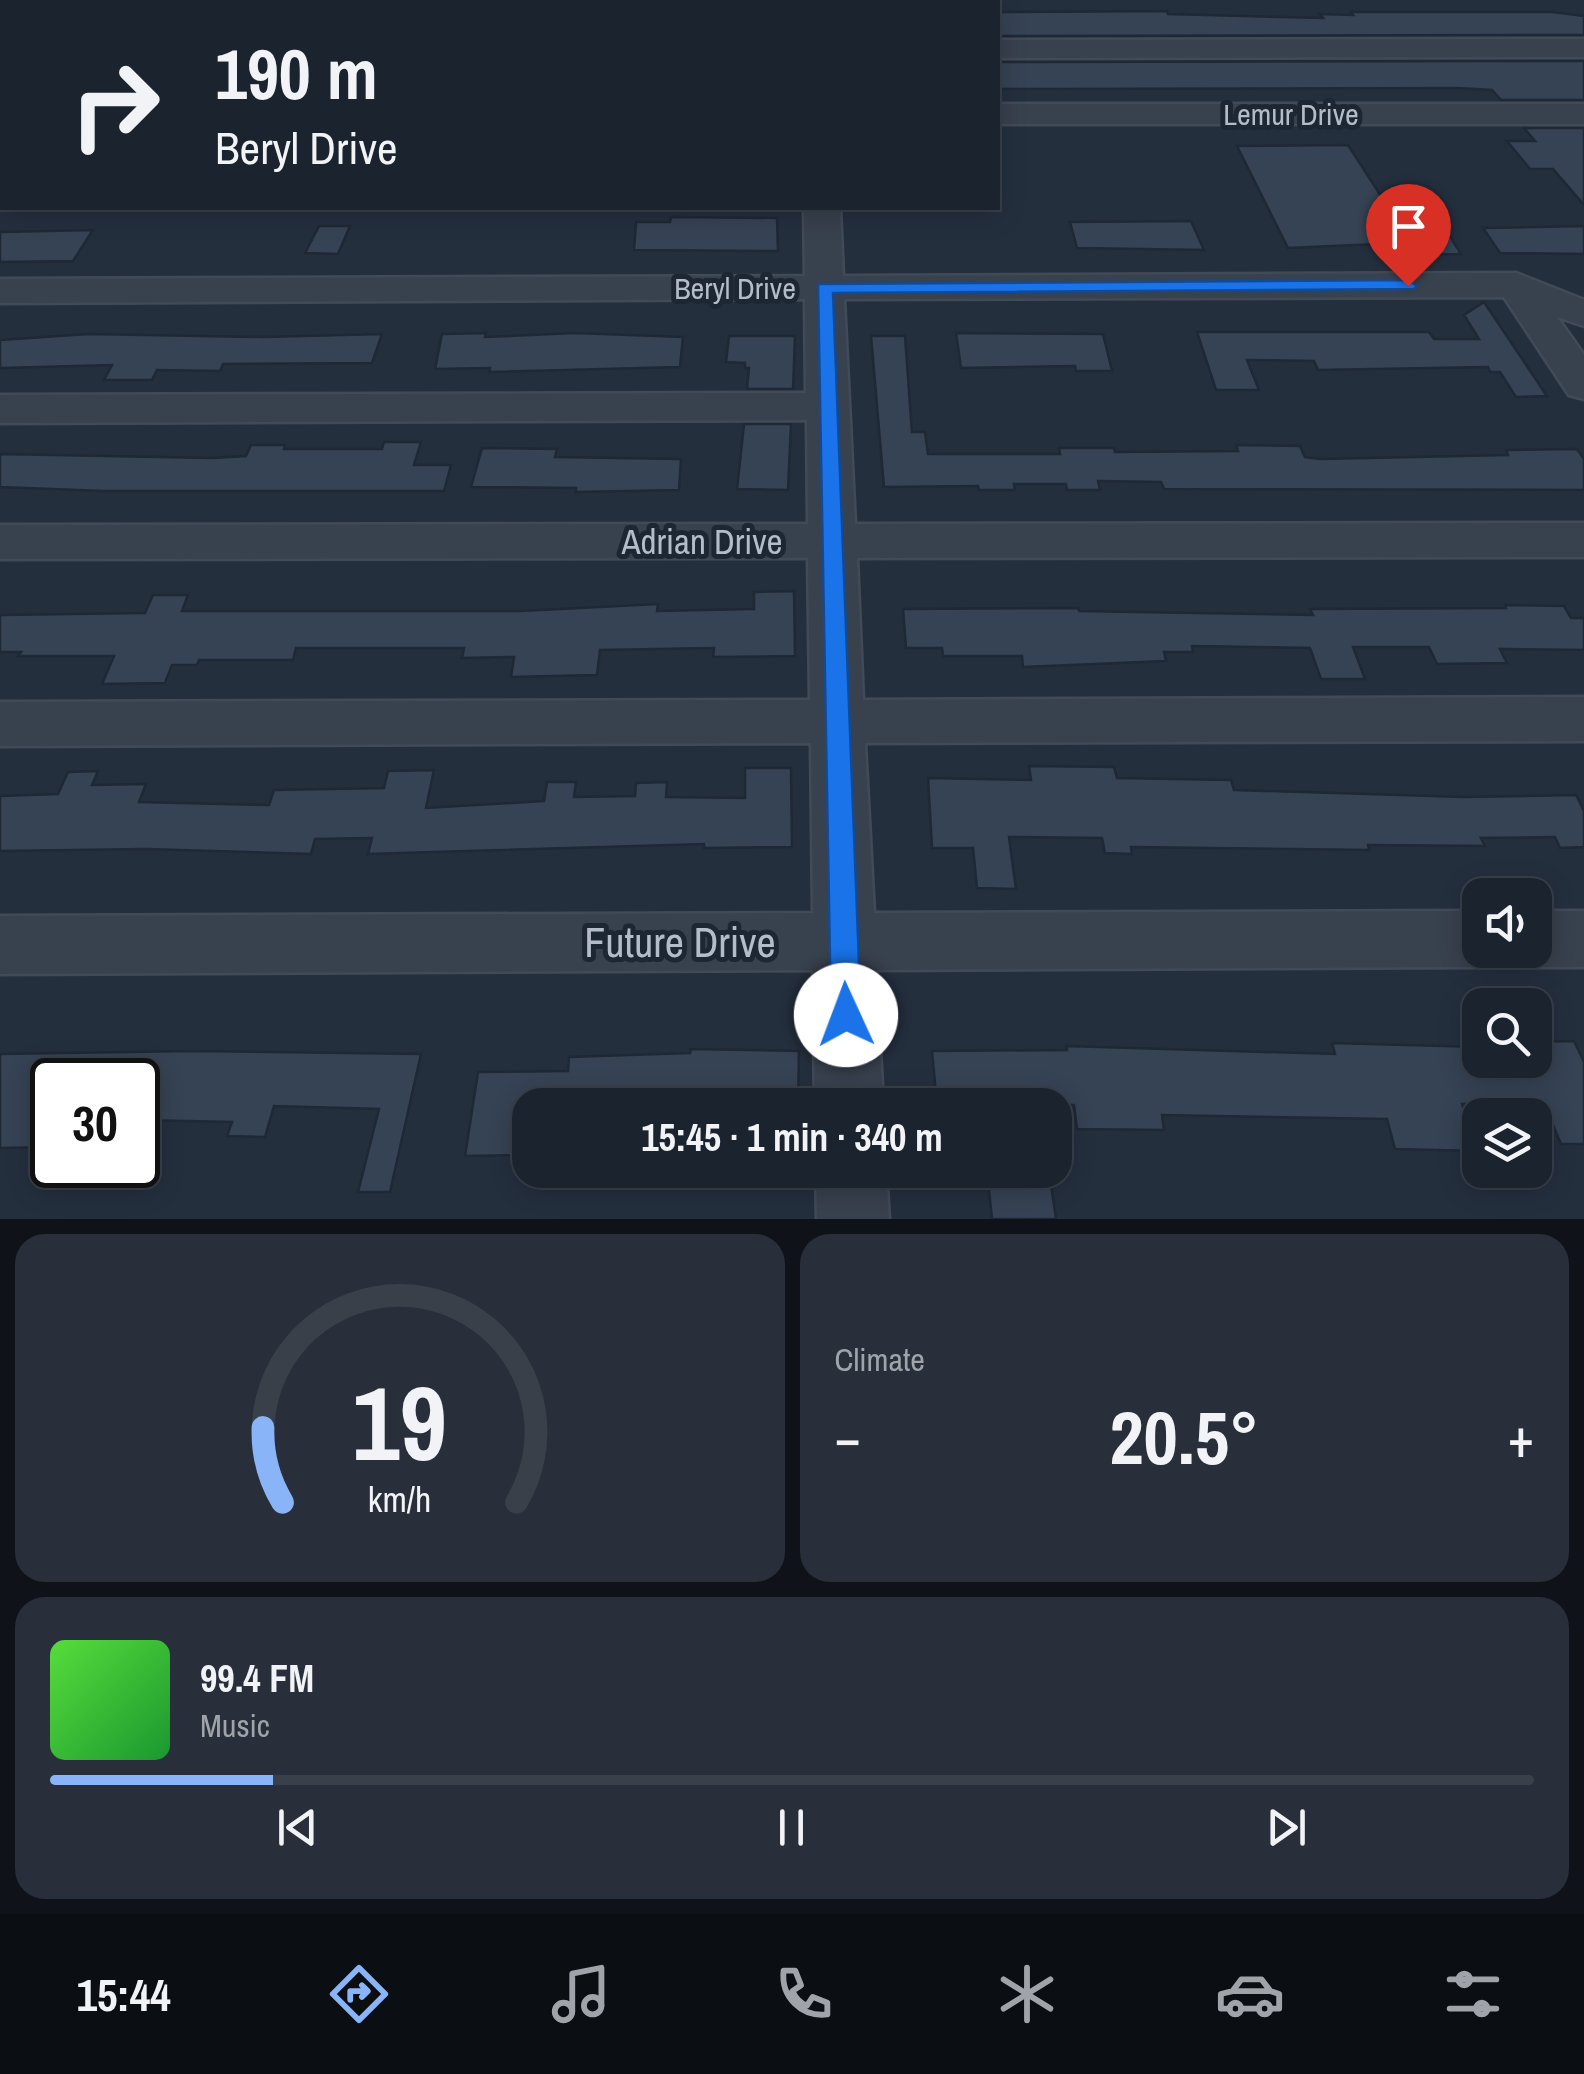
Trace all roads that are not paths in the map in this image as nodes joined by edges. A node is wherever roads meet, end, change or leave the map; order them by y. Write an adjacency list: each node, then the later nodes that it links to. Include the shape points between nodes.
1 (1584, 48): 2 (street)
2 (1000, 49)
3 (1000, 114): 4 (street, Lemur Drive)
4 (1584, 114)
5 (822, 210): 8 (street)
6 (1516, 285): 7 (street); 8 (street, Beryl Drive); 10 (street, Beryl Drive); 11 (street)
7 (1584, 285)
8 (824, 288): 9 (street, Beryl Drive); 12 (street)
9 (0, 290)
10 (1584, 314)
11 (1584, 386)
12 (828, 406): 13 (street); 14 (street)
13 (0, 409)
14 (832, 540): 15 (street, Adrian Drive); 16 (street, Adrian Drive); 18 (street)
15 (1584, 540)
16 (0, 542)
17 (1584, 719): 18 (street)
18 (839, 723): 19 (street); 23 (street)
19 (0, 724)
20 (1462, 939): 23 (street, Future Drive)
21 (1552, 939): 22 (street)
22 (1584, 939)
23 (844, 941): 24 (street, Future Drive); 25 (street)
24 (0, 945)
25 (848, 1088)
26 (852, 1188): 27 (street)
27 (853, 1219)

